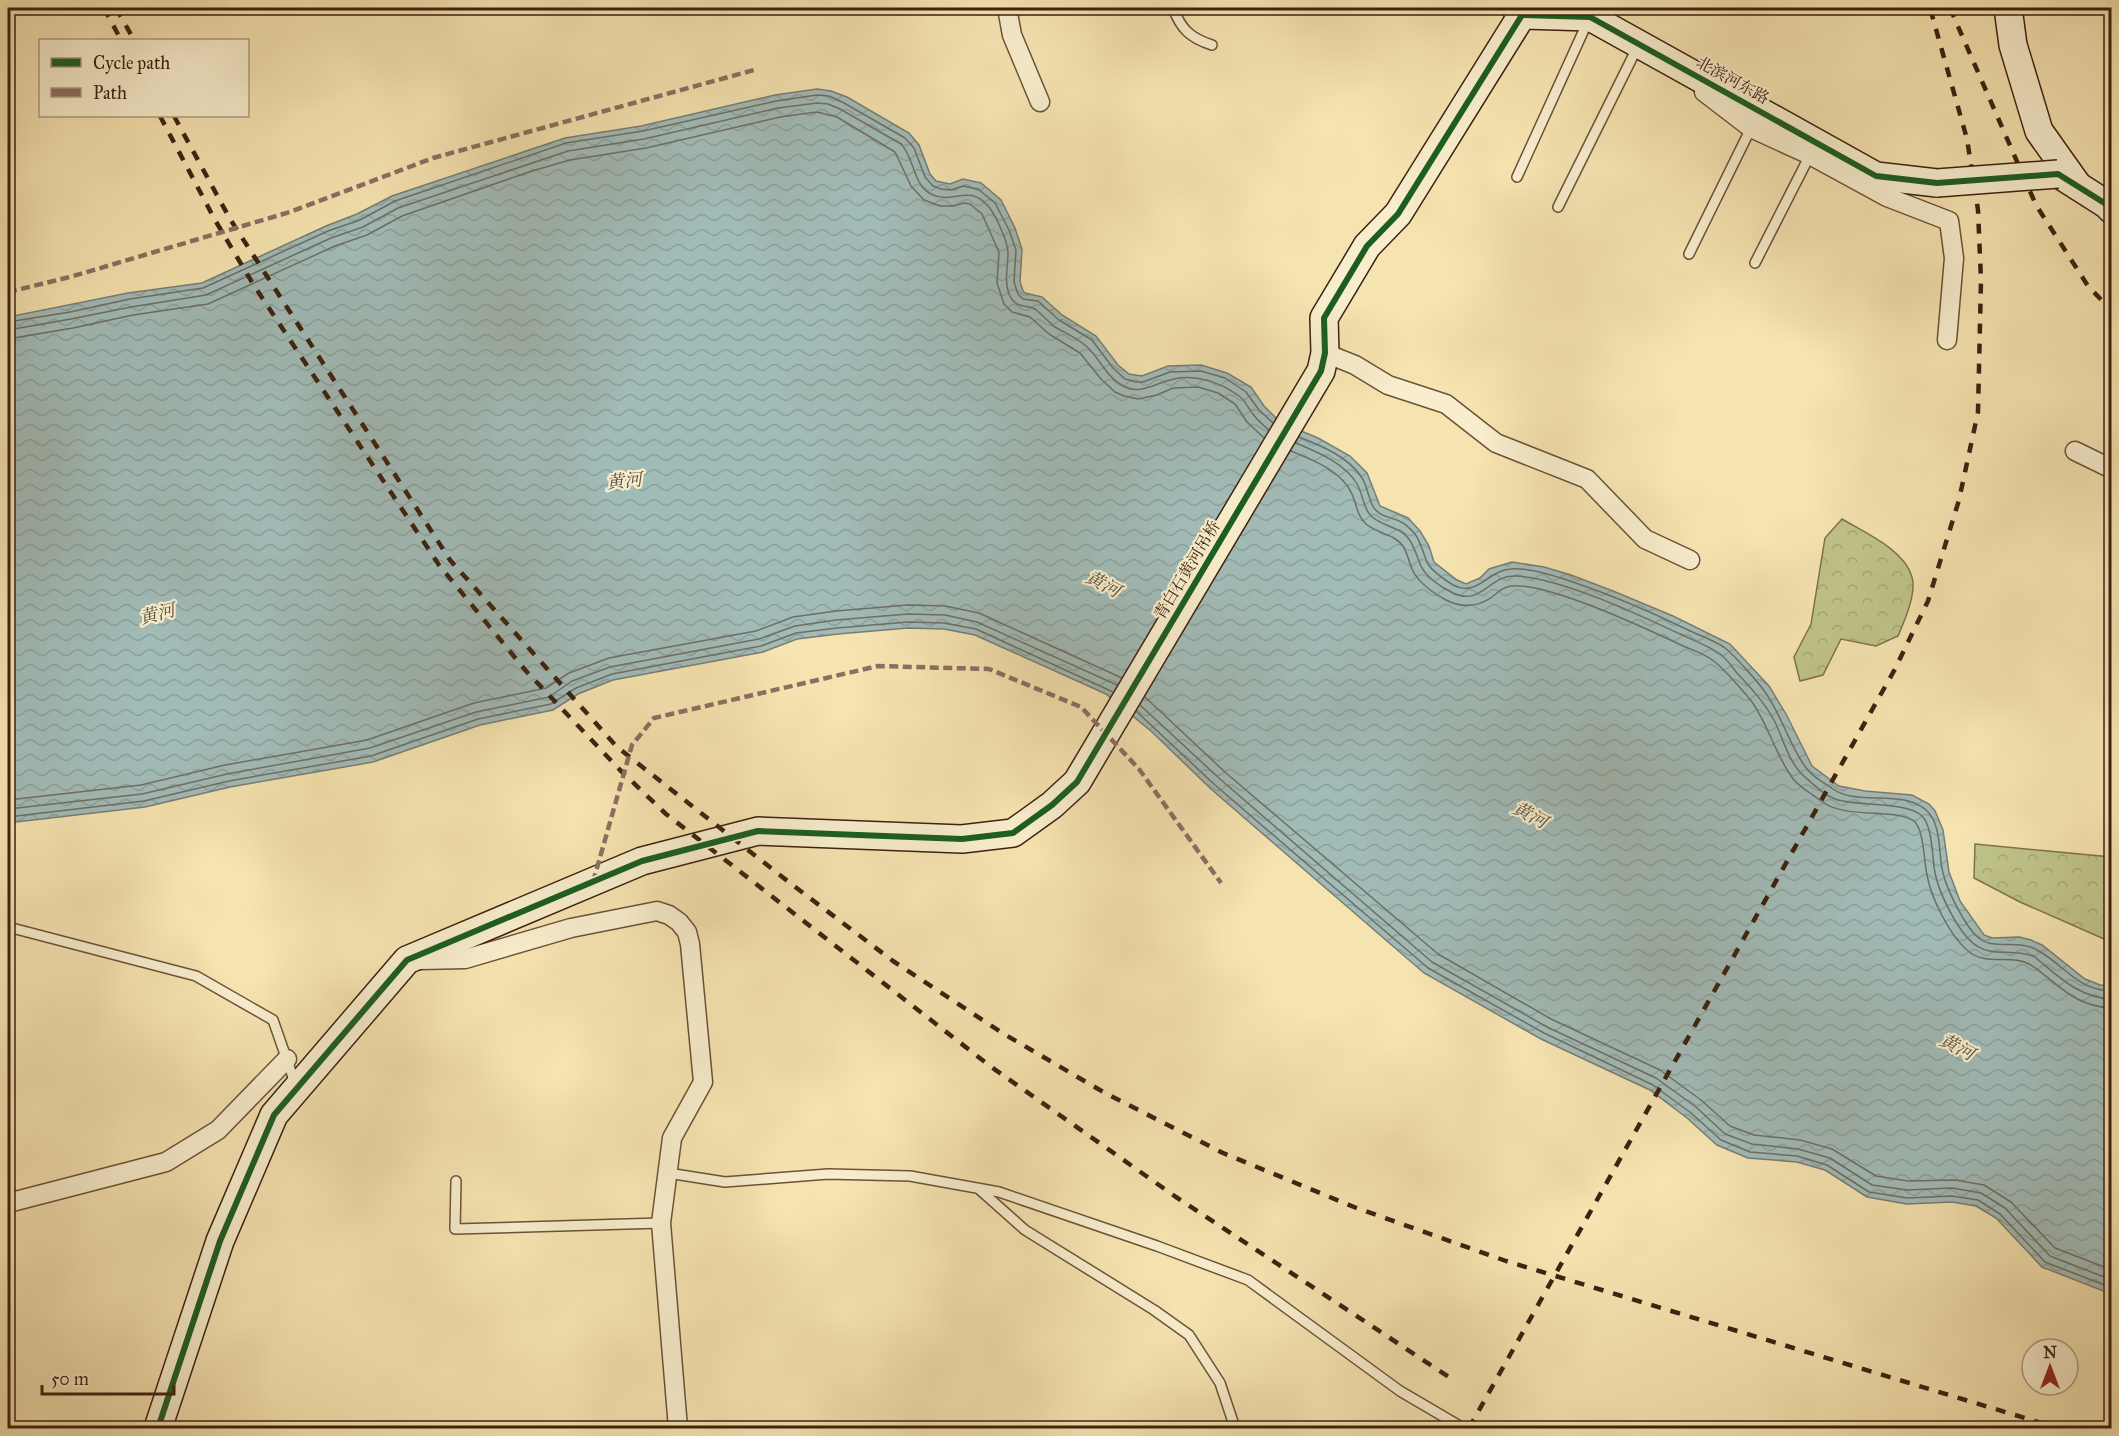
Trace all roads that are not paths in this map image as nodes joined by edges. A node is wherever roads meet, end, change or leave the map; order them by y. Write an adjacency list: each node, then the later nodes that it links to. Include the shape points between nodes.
1 (1007, 8): 9 (street, via 1012,35)
2 (1173, 8): 7 (lane, via 1195,40)
3 (2008, 8): 13 (street, via 2013,45 2039,131)
4 (1519, 11): 5 (street, 北滨河东路); 19 (street, via 1398,214 1367,246 1324,318)
5 (1589, 11): 6 (street, 北滨河东路); 12 (lane)
6 (1639, 44): 8 (street, 北滨河东路); 14 (lane)
7 (1212, 45)
8 (1698, 76): 10 (street, via 1703,92); 13 (street, 北滨河东路, bridge, via 1876,176 1937,183)
9 (1040, 102)
10 (1751, 128): 11 (street); 16 (lane)
11 (1810, 155): 17 (lane); 18 (street, via 1887,198 1949,221 1954,258)
12 (1517, 177)
13 (2068, 180): 15 (street)
14 (1558, 207)
15 (2112, 210)
16 (1689, 255)
17 (1755, 263)
18 (1947, 340)
19 (1323, 362): 22 (street, via 1355,365 1388,385 1446,404 1496,443 1587,479 1645,539); 24 (street, 青白石黄河吊桥, via 1077,782 1013,833 962,839 758,831 642,861)
20 (2075, 451): 21 (street)
21 (2112, 469)
22 (1690, 560)
23 (8, 927): 25 (lane, via 196,976 273,1020)
24 (406, 960): 26 (street); 27 (street, via 465,959 570,928 644,912 657,911 679,922 690,944 703,1082 672,1138)
25 (287, 1059): 26 (lane); 30 (street, via 218,1130 166,1162)
26 (297, 1088): 32 (street, via 274,1115 220,1241)
27 (668, 1173): 29 (lane, via 725,1182 828,1174 910,1176); 31 (street)
28 (456, 1181): 31 (lane, via 455,1229)
29 (978, 1188): 34 (lane, via 1025,1230 1188,1335 1220,1383); 35 (lane, via 1157,1245 1248,1280 1400,1391)
30 (8, 1203)
31 (661, 1223): 33 (street)
32 (158, 1428)
33 (678, 1428)
34 (1235, 1428)
35 (1462, 1428)

